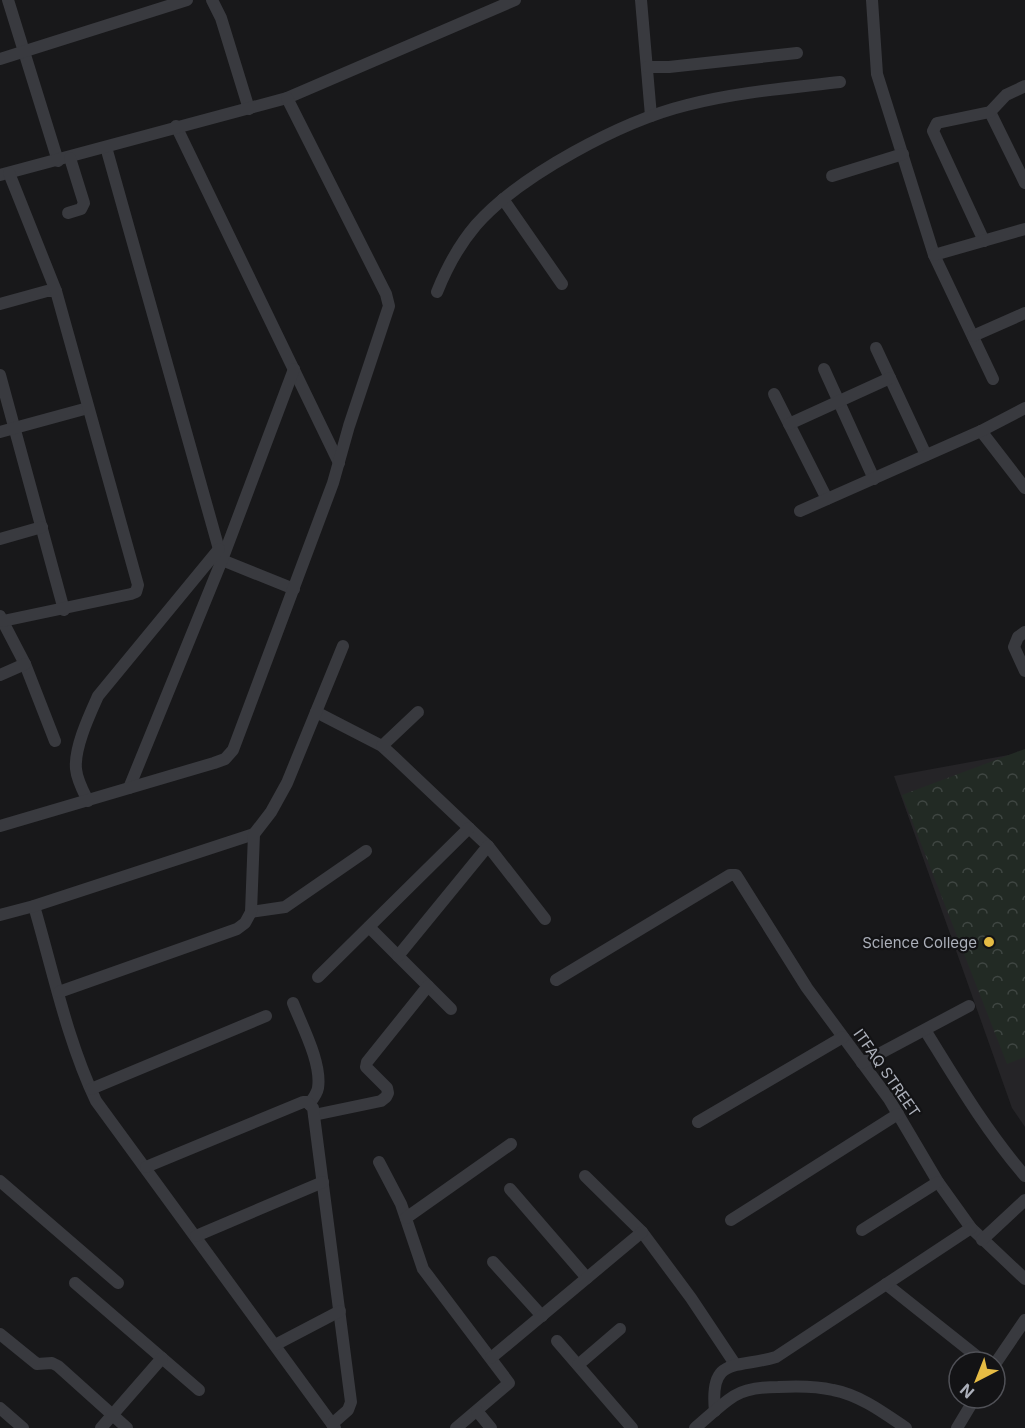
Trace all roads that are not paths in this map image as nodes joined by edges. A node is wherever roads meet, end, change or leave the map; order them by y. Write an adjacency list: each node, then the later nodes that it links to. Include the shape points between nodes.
1 (8, 0): 7 (street)
2 (188, 0): 7 (street)
3 (212, 0): 14 (street)
4 (515, 0): 13 (street)
5 (641, 0): 10 (street)
6 (872, 0): 19 (street, via 877,74)
7 (24, 52): 9 (street); 20 (street)
8 (797, 53): 10 (street)
9 (0, 59)
10 (647, 68): 16 (street)
11 (840, 82): 16 (street, via 711,99)
12 (1025, 86): 15 (street, via 1006,95)
13 (287, 98): 14 (street); 50 (street, via 389,306)
14 (249, 109): 17 (street)
15 (990, 112): 23 (street); 27 (street, via 937,123 933,131)
16 (651, 116): 24 (street, via 587,145)
17 (176, 126): 18 (street); 36 (street)
18 (106, 147): 20 (street); 57 (street)
19 (903, 154): 22 (street); 28 (street)
20 (64, 159): 21 (street); 25 (street, via 84,203 81,209)
21 (5, 174): 30 (street)
22 (832, 176)
23 (1025, 183)
24 (503, 200): 29 (street); 31 (street, via 462,244 445,270)
25 (68, 213)
26 (1025, 229): 27 (street)
27 (984, 241): 28 (street)
28 (934, 255): 34 (street)
29 (562, 284)
30 (56, 291): 32 (street); 43 (street)
31 (437, 292)
32 (0, 304)
33 (1025, 314): 34 (street)
34 (972, 336): 40 (street)
35 (876, 348): 39 (street)
36 (294, 369): 50 (street); 57 (street)
37 (824, 369): 42 (street)
38 (0, 375): 46 (street)
39 (890, 378): 42 (street); 49 (street)
40 (993, 379)
41 (774, 394): 45 (street)
42 (838, 401): 45 (street); 51 (street)
43 (88, 408): 46 (street); 59 (street, via 138,585 131,594)
44 (1025, 408): 47 (street)
45 (789, 424): 53 (street)
46 (15, 429): 48 (street); 55 (street)
47 (981, 431): 49 (street); 52 (street)
48 (0, 432)
49 (926, 455): 51 (street)
50 (339, 464): 58 (street)
51 (874, 478): 53 (street)
52 (1025, 488)
53 (827, 499): 54 (street)
54 (800, 511)
55 (42, 527): 56 (street); 59 (street)
56 (0, 539)
57 (221, 555): 58 (street); 70 (street); 71 (street, via 98,696 76,761 76,772)
58 (294, 589): 70 (street, via 233,750 225,759)
59 (64, 610): 60 (street)
60 (1, 619): 63 (street)
61 (1025, 632): 64 (street, via 1014,647)
62 (343, 646): 66 (street)
63 (25, 664): 65 (street); 68 (street)
64 (1025, 671)
65 (0, 675)
66 (316, 712): 69 (street); 74 (street, via 287,783)
67 (418, 712): 69 (street)
68 (55, 741)
69 (382, 746): 73 (street)
70 (129, 788): 71 (street)
71 (88, 801): 72 (street)
72 (0, 826)
73 (469, 828): 75 (street); 81 (street)
74 (254, 834): 77 (street); 78 (street)
75 (488, 846): 80 (street); 82 (street)
76 (366, 851): 78 (street, via 285,907)
77 (34, 906): 79 (street); 86 (street)
78 (251, 912): 86 (street, via 237,929)
79 (0, 915)
80 (545, 920)
81 (369, 927): 82 (street); 83 (street)
82 (398, 956): 85 (street)
83 (318, 977)
84 (556, 980): 92 (street, ITFAQ STREET, via 730,874 736,875 807,988)
85 (428, 986): 89 (street); 95 (street, via 367,1062 366,1067 387,1088 386,1097 381,1101)
86 (59, 992): 94 (street)
87 (293, 1003): 95 (street, via 314,1055 318,1078)
88 (969, 1006): 91 (street)
89 (451, 1010)
90 (266, 1016): 94 (street)
91 (925, 1030): 93 (street); 102 (street, via 977,1113)
92 (843, 1037): 93 (street, ITFAQ STREET); 97 (street)
93 (862, 1063): 96 (street, ITFAQ STREET)
94 (91, 1089): 100 (street)
95 (312, 1110): 100 (street, via 303,1102); 104 (street)
96 (898, 1114): 105 (street, ITFAQ STREET); 109 (street)
97 (698, 1122)
98 (511, 1144): 108 (street)
99 (379, 1162): 108 (street)
100 (146, 1167): 113 (street)
101 (585, 1176): 112 (street)
102 (1025, 1176)
103 (0, 1180): 119 (street)
104 (323, 1182): 113 (street); 121 (street)
105 (938, 1182): 110 (street, ITFAQ STREET); 111 (street)
106 (510, 1189): 116 (street)
107 (1025, 1200): 114 (street)
108 (406, 1218): 131 (street, via 423,1269)
109 (730, 1220)
110 (971, 1228): 114 (street, ITFAQ STREET); 120 (street)
111 (862, 1230)
112 (642, 1232): 116 (street); 132 (street)
113 (196, 1236): 127 (street)
114 (982, 1240): 117 (street, ITFAQ STREET)
115 (493, 1262): 122 (street)
116 (587, 1278): 122 (street)
117 (1025, 1279)
118 (75, 1283): 130 (street)
119 (118, 1283)
120 (886, 1284): 128 (street); 132 (street, via 776,1357)
121 (340, 1311): 127 (street); 140 (street, via 351,1402)
122 (542, 1316): 131 (street)
123 (1025, 1320): 129 (street)
124 (620, 1329): 133 (street)
125 (0, 1334): 139 (street, via 37,1364 58,1366)
126 (557, 1341): 133 (street)
127 (275, 1345): 140 (street)
128 (969, 1350)
129 (1005, 1350)
130 (162, 1358): 134 (street); 139 (street)
131 (491, 1358): 137 (street, via 509,1383)
132 (735, 1364): 138 (street, via 716,1378)
133 (578, 1365): 146 (street)
134 (199, 1390)
135 (0, 1408): 141 (street)
136 (968, 1410): 149 (street)
137 (477, 1411): 144 (street); 145 (street)
138 (715, 1412): 147 (street); 148 (street, via 734,1396 762,1388 795,1386 834,1390 870,1405)
139 (112, 1414): 142 (street); 143 (street)
140 (334, 1426)
141 (23, 1428)
142 (101, 1428)
143 (127, 1428)
144 (456, 1428)
145 (491, 1428)
146 (632, 1428)
147 (695, 1428)
148 (906, 1428)
149 (957, 1428)

